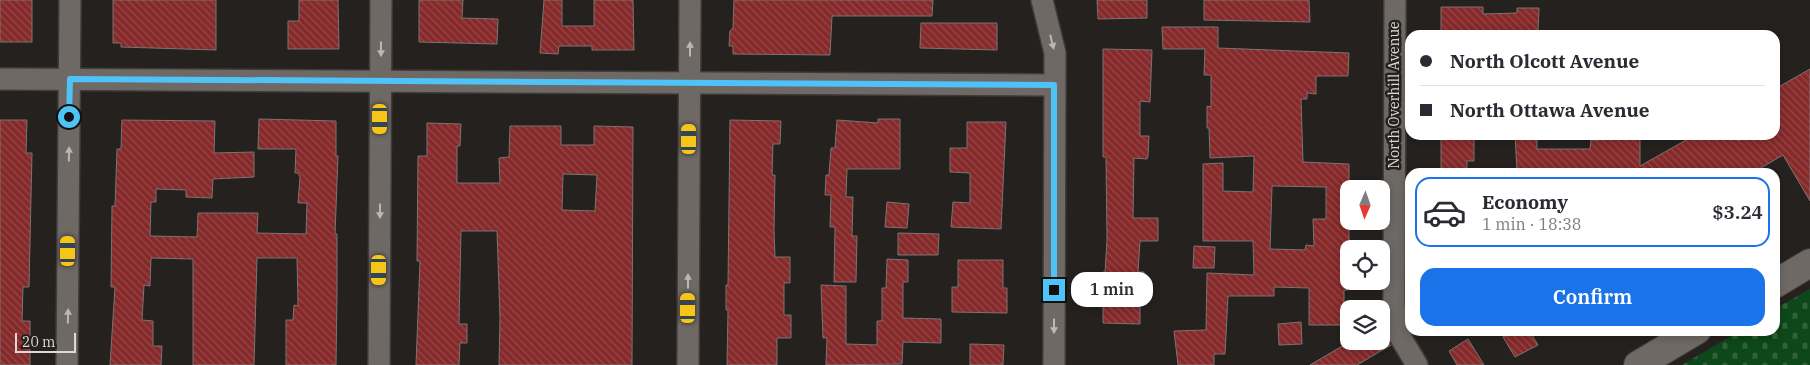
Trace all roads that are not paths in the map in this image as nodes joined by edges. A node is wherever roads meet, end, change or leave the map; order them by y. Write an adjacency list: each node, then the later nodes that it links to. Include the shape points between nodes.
1 (70, 0): 7 (street)
2 (381, 0): 8 (street, one-way to 8)
3 (690, 0): 9 (street, one-way to 3)
4 (1042, 0): 10 (street, one-way to 10, via 1055,53)
5 (1395, 0): 18 (street, North Overhill Avenue, via 1394,305 1398,333)
6 (0, 79): 7 (street)
7 (70, 79): 8 (street); 14 (street, one-way to 7)
8 (381, 81): 9 (street); 15 (street, one-way to 15)
9 (690, 82): 10 (street); 16 (street, one-way to 9)
10 (1054, 85): 17 (street, one-way to 17)
11 (1810, 263): 12 (main road)
12 (1780, 281)
13 (1687, 336): 19 (main road)
14 (67, 365)
15 (379, 365)
16 (688, 365)
17 (1054, 365)
18 (1417, 365)
19 (1638, 365)

